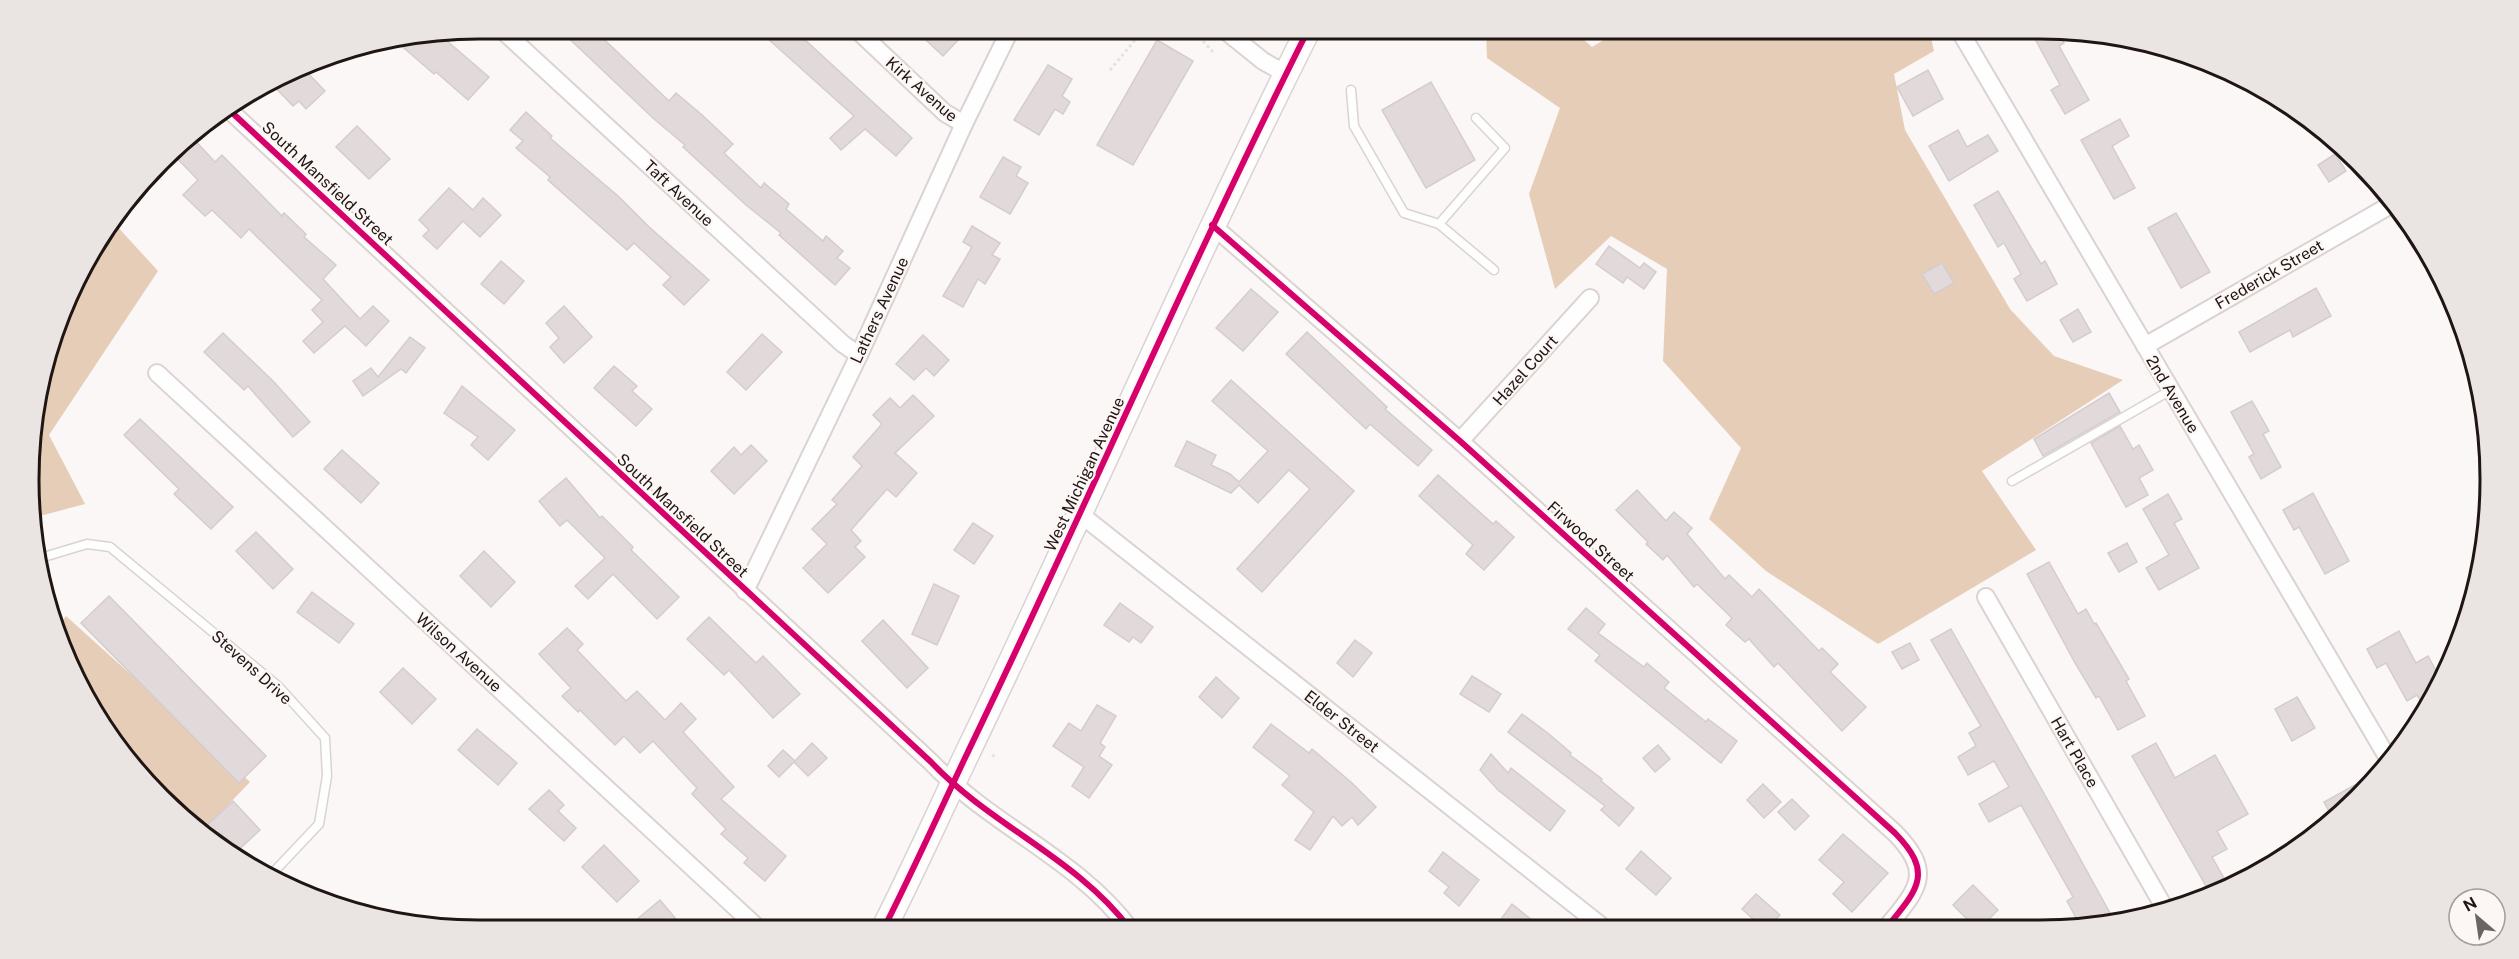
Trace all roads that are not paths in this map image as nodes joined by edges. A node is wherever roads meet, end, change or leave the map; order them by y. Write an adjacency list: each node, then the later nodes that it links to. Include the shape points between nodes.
1 (512, 39): 18 (street, Taft Avenue)
2 (867, 39): 11 (street, Kirk Avenue, via 945,113)
3 (1006, 39): 11 (street, Lathers Avenue)
4 (1235, 39): 7 (street, via 1263,62)
5 (1304, 39): 7 (main road, West Michigan Avenue)
6 (1964, 39): 17 (street, 2nd Avenue)
7 (1286, 74): 14 (main road, West Michigan Avenue)
8 (1351, 90): 13 (lane, via 1354,126 1404,213)
9 (234, 114): 25 (street, South Mansfield Street)
10 (1476, 118): 13 (lane, via 1504,148)
11 (964, 124): 18 (street, Lathers Avenue)
12 (2386, 208): 17 (street, Frederick Street)
13 (1439, 224): 15 (lane)
14 (1212, 225): 21 (street, Firwood Street); 23 (main road, West Michigan Avenue)
15 (1494, 270)
16 (1590, 298): 21 (street, Hazel Court)
17 (2145, 346): 20 (street, 2nd Avenue)
18 (859, 355): 25 (street, Lathers Avenue)
19 (157, 373): 31 (street, Wilson Avenue)
20 (2171, 390): 22 (lane); 27 (street, 2nd Avenue)
21 (1460, 441): 35 (street, Firwood Street, via 1910,848 1919,877 1914,895)
22 (2012, 481)
23 (1080, 514): 28 (main road, West Michigan Avenue); 34 (street, Elder Street)
24 (46, 556): 29 (lane, Stevens Drive, via 87,543 110,548 278,687 325,738 327,776 319,825)
25 (745, 591): 28 (street, South Mansfield Street)
26 (1986, 597): 30 (street, Hart Place)
27 (2385, 753)
28 (952, 785): 32 (main road, West Michigan Avenue); 33 (street, South Mansfield Street, via 1090,886)
29 (276, 870)
30 (2162, 903)
31 (749, 920)
32 (888, 920)
33 (1123, 920)
34 (1594, 920)
35 (1893, 920)

